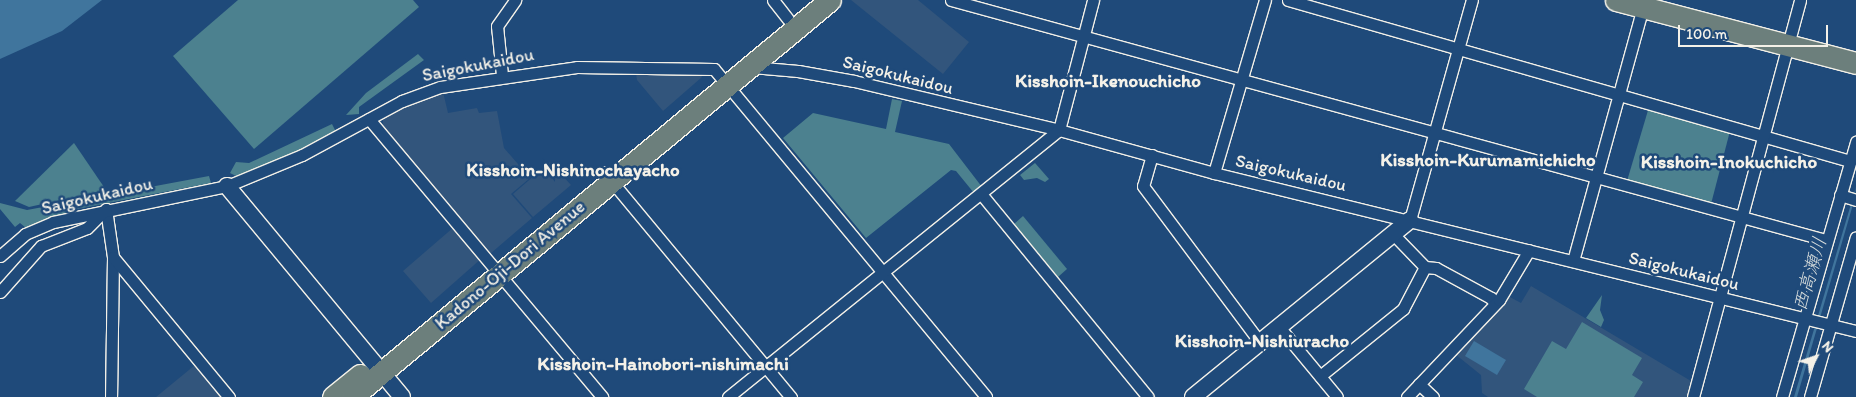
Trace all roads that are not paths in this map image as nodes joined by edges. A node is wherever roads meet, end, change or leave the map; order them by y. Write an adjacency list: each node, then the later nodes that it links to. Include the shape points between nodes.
1 (515, 0): 20 (street, via 497,26)
2 (773, 0): 13 (street)
3 (810, 0): 13 (highway, Kadono-Oji-Dori Avenue)
4 (830, 0): 19 (highway, Kadono-Oji-Dori Avenue)
5 (952, 0): 14 (street)
6 (1093, 0): 14 (street)
7 (1265, 0): 22 (street)
8 (1288, 0): 16 (street)
9 (1472, 0): 16 (street)
10 (1616, 0): 12 (highway)
11 (1800, 0): 15 (street)
12 (1649, 2): 15 (highway); 23 (street)
13 (788, 18): 21 (highway, Kadono-Oji-Dori Avenue)
14 (1083, 36): 22 (street); 25 (street)
15 (1789, 40): 17 (highway); 18 (highway); 27 (street)
16 (1458, 48): 23 (street); 26 (street)
17 (1856, 52)
18 (1856, 64)
19 (748, 68): 21 (highway, Kadono-Oji-Dori Avenue); 25 (street, Saigokukaidou, via 798,71 854,82)
20 (502, 75): 21 (street, Saigokukaidou, via 577,67 705,68 714,69); 24 (street, Saigokukaidou, via 423,92)
21 (725, 79): 32 (highway, Kadono-Oji-Dori Avenue); 50 (street)
22 (1241, 79): 26 (street); 31 (street)
23 (1620, 94): 27 (street); 33 (street)
24 (369, 120): 34 (street, Saigokukaidou, via 302,155); 49 (street)
25 (1060, 130): 29 (street, Saigokukaidou); 35 (street)
26 (1436, 133): 33 (street); 40 (street)
27 (1765, 136): 30 (street); 39 (street)
28 (1856, 142): 30 (street)
29 (1152, 155): 31 (street, Saigokukaidou); 58 (street, via 1143,186)
30 (1850, 161): 36 (street)
31 (1214, 173): 40 (street, Saigokukaidou)
32 (608, 176): 49 (highway, Kadono-Oji-Dori Avenue); 60 (street)
33 (1597, 177): 39 (street); 47 (street)
34 (227, 186): 38 (street, Saigokukaidou); 59 (street)
35 (982, 195): 50 (street); 72 (street)
36 (1840, 195): 37 (street); 43 (street)
37 (1856, 200)
38 (106, 209): 45 (street, Saigokukaidou, via 32,230); 46 (street); 51 (street, via 87,228 41,246)
39 (1742, 216): 43 (street); 52 (street)
40 (1410, 220): 41 (street); 44 (street, Saigokukaidou)
41 (1394, 235): 48 (street); 56 (street)
42 (1856, 237): 55 (street)
43 (1826, 240): 54 (street)
44 (1529, 250): 47 (street, Saigokukaidou); 53 (street)
45 (0, 256)
46 (113, 257): 63 (street); 64 (street)
47 (1573, 261): 52 (street, Saigokukaidou)
48 (1425, 268): 53 (street, via 1436,268 1491,298); 61 (street, via 1403,309)
49 (496, 270): 59 (highway, Kadono-Oji-Dori Avenue); 68 (street)
50 (885, 274): 60 (street); 71 (street)
51 (0, 292)
52 (1720, 298): 54 (street, Saigokukaidou); 77 (street)
53 (1494, 304): 62 (street)
54 (1806, 319): 55 (street, Saigokukaidou); 78 (street)
55 (1830, 325): 57 (street); 79 (street)
56 (1280, 328): 58 (street); 61 (street)
57 (1856, 331)
58 (1261, 344): 73 (street)
59 (378, 367): 65 (highway, Kadono-Oji-Dori Avenue); 66 (highway, Kadono-Oji-Dori Avenue); 67 (street)
60 (766, 367): 69 (street); 70 (street)
61 (1320, 376): 74 (street)
62 (1419, 384): 75 (street); 76 (street)
63 (111, 397)
64 (229, 397)
65 (333, 397)
66 (352, 397)
67 (402, 397)
68 (602, 397)
69 (728, 397)
70 (791, 397)
71 (986, 397)
72 (1148, 397)
73 (1194, 397)
74 (1337, 397)
75 (1407, 397)
76 (1433, 397)
77 (1693, 397)
78 (1782, 397)
79 (1810, 397)

